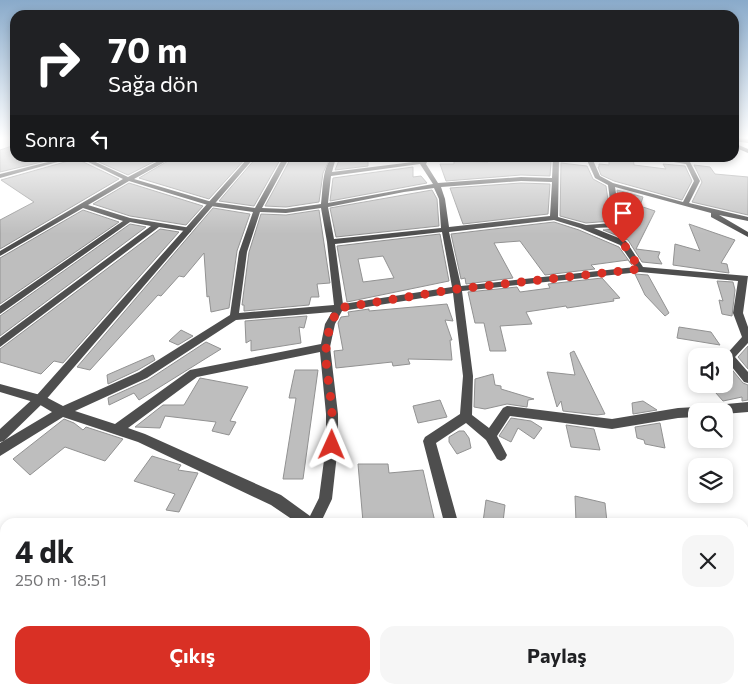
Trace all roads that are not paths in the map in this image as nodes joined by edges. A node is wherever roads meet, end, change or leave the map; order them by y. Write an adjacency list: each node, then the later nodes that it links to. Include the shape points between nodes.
1 (26, 169): 13 (street)
2 (109, 169): 14 (street)
3 (145, 169): 14 (street)
4 (241, 169): 18 (street)
5 (280, 169): 22 (street)
6 (329, 169): 12 (street)
7 (360, 169): 12 (street)
8 (429, 169): 17 (street)
9 (555, 169): 15 (street)
10 (594, 169): 16 (street, via 597,177)
11 (691, 169): 19 (street, via 697,181)
12 (328, 174): 21 (street)
13 (0, 176)
14 (128, 178): 18 (street); 20 (street)
15 (554, 180): 17 (street, via 521,179); 24 (street)
16 (611, 184): 19 (street); 28 (street, via 617,226)
17 (437, 186): 21 (street); 29 (street, via 442,199)
18 (211, 204): 22 (street); 30 (street)
19 (685, 204): 23 (street)
20 (82, 206): 26 (street); 33 (street)
21 (324, 206): 22 (street, via 286,211); 32 (street)
22 (258, 210): 39 (street, via 242,254)
23 (705, 210): 25 (street); 31 (street)
24 (554, 218): 28 (street); 29 (street)
25 (748, 219)
26 (129, 220): 27 (street); 38 (street)
27 (157, 225): 30 (street); 40 (street)
28 (583, 226): 34 (street, via 623,243)
29 (445, 229): 32 (street); 36 (street)
30 (188, 230): 44 (street)
31 (748, 235)
32 (330, 242): 37 (street)
33 (0, 254)
34 (640, 269): 35 (street); 36 (street)
35 (746, 279): 42 (street, via 738,313 747,338 729,357)
36 (457, 289): 37 (street); 49 (street, via 468,376)
37 (339, 308): 39 (street); 41 (street, via 330,324)
38 (0, 311)
39 (234, 317): 47 (street, via 143,375)
40 (0, 342)
41 (325, 347): 50 (street, via 194,373); 56 (street, via 332,445 325,499)
42 (748, 378)
43 (0, 388): 44 (street)
44 (40, 399): 47 (street); 52 (street)
45 (748, 407): 46 (street)
46 (733, 408)
47 (62, 412): 50 (street); 53 (street)
48 (688, 412): 51 (street, via 612,424 508,411)
49 (466, 417): 51 (street); 57 (street, via 429,441)
50 (116, 430): 55 (street, via 276,500)
51 (490, 436): 54 (street)
52 (0, 437)
53 (0, 450)
54 (501, 455)
55 (301, 518)
56 (316, 518)
57 (450, 518)

